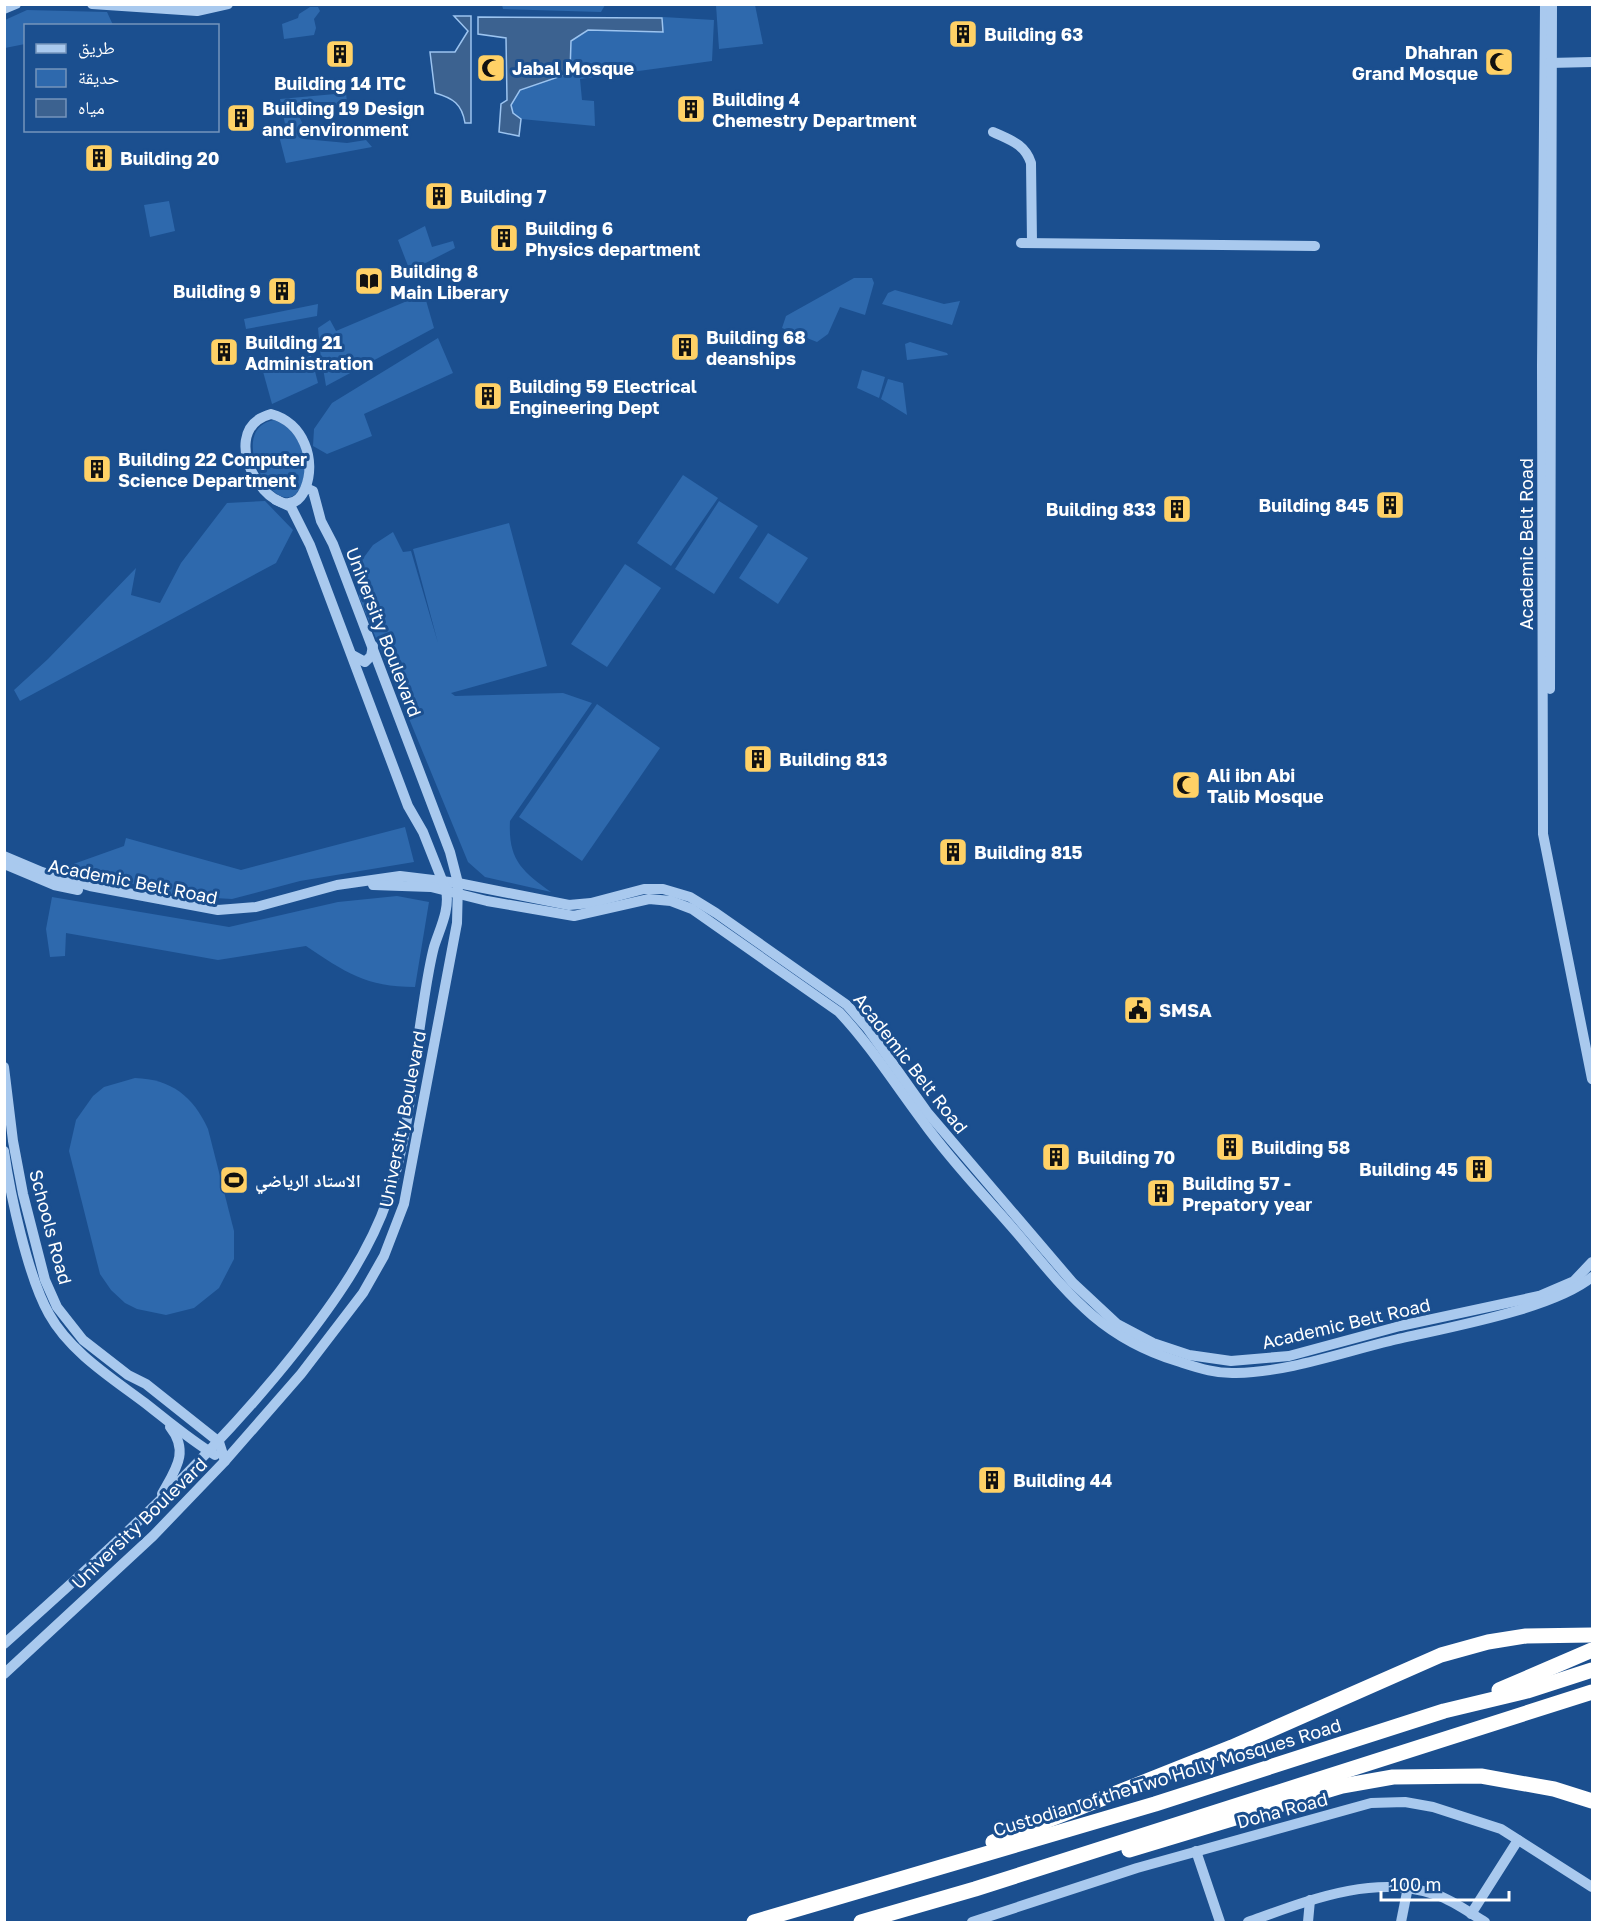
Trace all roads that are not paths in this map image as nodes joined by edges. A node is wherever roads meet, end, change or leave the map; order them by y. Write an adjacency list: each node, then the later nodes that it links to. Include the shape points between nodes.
1 (16, 4): 6 (street)
2 (92, 4): 3 (street, via 197,11)
3 (228, 4)
4 (1545, 4): 8 (street, Academic Belt Road)
5 (1552, 4): 8 (street, Academic Belt Road)
6 (4, 9)
7 (1593, 62): 8 (street)
8 (1550, 63): 21 (street, Academic Belt Road, via 1549,818 1557,877); 23 (street, Academic Belt Road, via 1542,355 1543,834)
9 (993, 132): 11 (street, via 1020,145 1031,163)
10 (1020, 243): 11 (street)
11 (1032, 243): 12 (street)
12 (1315, 246)
13 (306, 488): 14 (street, via 298,499); 14 (street, via 309,470 304,441 287,421 271,414 264,416 250,430 248,458 260,488); 15 (street, University Boulevard, via 313,491 321,521)
14 (276, 500): 16 (street, University Boulevard, via 291,507 303,529)
15 (373, 646): 16 (street, via 365,662); 20 (street, University Boulevard, via 450,852)
16 (352, 655): 19 (street, University Boulevard, via 408,806)
17 (4, 856): 19 (street, Academic Belt Road, via 90,886 218,910 256,907 337,885 400,876)
18 (4, 864): 19 (street, Academic Belt Road, via 54,885 228,916 262,912 372,885)
19 (444, 885): 20 (street, Academic Belt Road); 25 (street, University Boulevard, via 448,899 434,948 407,1123)
20 (458, 888): 26 (street, University Boulevard, via 455,931); 27 (street, Academic Belt Road, via 569,905 644,889 663,890 690,897 709,908 847,1005 927,1112 1073,1283 1117,1324 1170,1349 1231,1361 1289,1356 1400,1326 1539,1296 1574,1281); 28 (street, Academic Belt Road, via 487,901 574,916 660,899 682,905 705,918 839,1012 928,1130 1067,1292 1117,1335 1152,1353 1214,1372 1285,1366 1532,1305 1563,1295)
21 (1593, 1045)
22 (4, 1067): 30 (street, Schools Road, via 23,1194 45,1280 57,1307 83,1340)
23 (1593, 1079)
24 (4, 1151): 29 (street, via 30,1262 49,1315 79,1351)
25 (388, 1199): 26 (street); 30 (street, University Boulevard, via 354,1270 332,1305 271,1384)
26 (404, 1204): 32 (street, University Boulevard, via 384,1256 363,1293 301,1374)
27 (1593, 1262)
28 (1593, 1276)
29 (163, 1417): 31 (street); 33 (street, via 179,1438 181,1450 176,1469)
30 (219, 1442): 31 (street, University Boulevard); 32 (street)
31 (209, 1451): 32 (street); 33 (street, University Boulevard)
32 (225, 1461): 38 (street, University Boulevard, via 153,1536)
33 (154, 1507): 35 (street, University Boulevard)
34 (1593, 1635): 47 (highway, via 1526,1636 1441,1655 1232,1747)
35 (4, 1644)
36 (1593, 1650): 40 (highway)
37 (1593, 1670): 40 (highway, Custodian of the Two Holly Mosques Road)
38 (4, 1674)
39 (1593, 1692): 46 (highway)
40 (1444, 1711): 47 (highway, Custodian of the Two Holly Mosques Road, via 1155,1804)
41 (1593, 1801): 46 (highway, via 1554,1789 1481,1776 1393,1777 1342,1786 1130,1850)
42 (1518, 1840): 43 (street, Doha Road, via 1501,1829 1405,1802 1322,1816); 45 (street, Doha Road); 49 (street)
43 (1196, 1851): 52 (street, Doha Road); 53 (street)
44 (1408, 1887): 48 (street, via 1358,1889); 49 (street, via 1438,1896); 56 (street)
45 (1593, 1887)
46 (975, 1889): 51 (highway)
47 (863, 1890): 50 (highway, Custodian of the Two Holly Mosques Road)
48 (1310, 1900): 54 (street); 55 (street)
49 (1471, 1914): 57 (street)
50 (754, 1923)
51 (861, 1923)
52 (972, 1923)
53 (1220, 1923)
54 (1248, 1923)
55 (1308, 1923)
56 (1401, 1923)
57 (1485, 1923)

